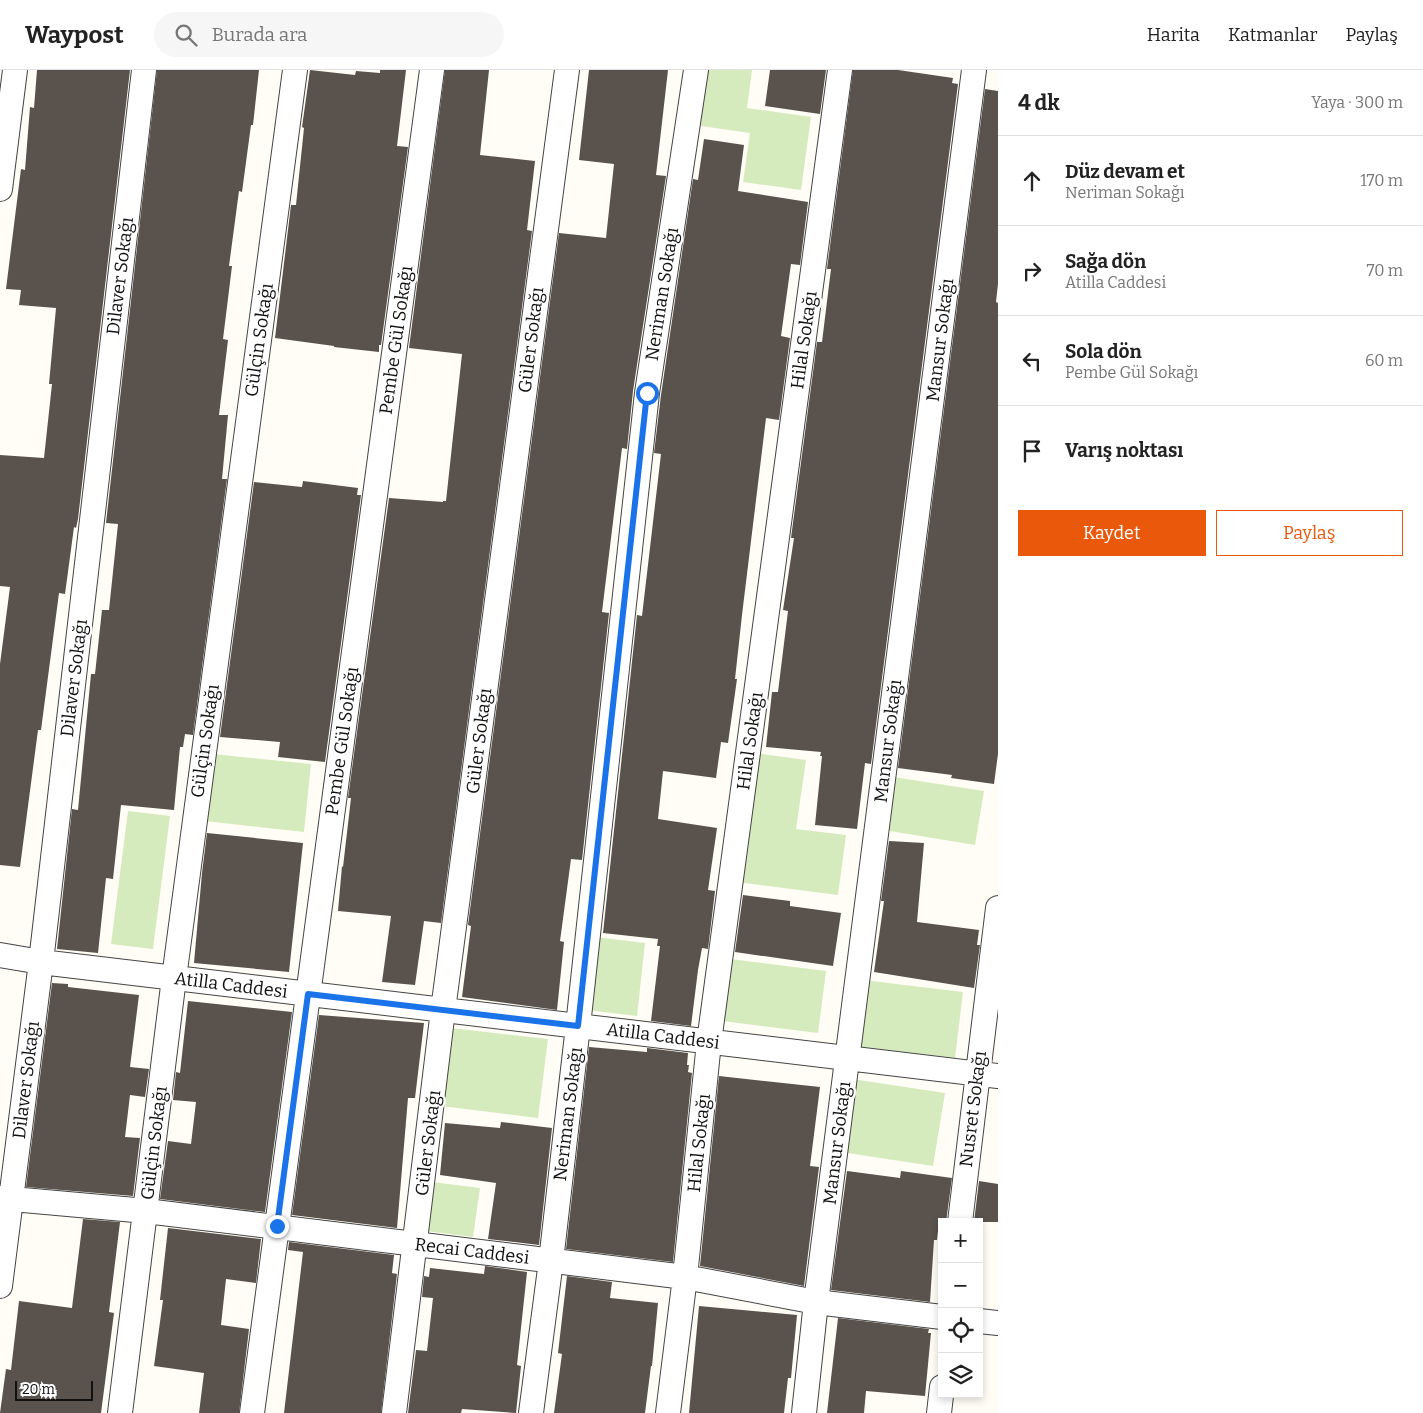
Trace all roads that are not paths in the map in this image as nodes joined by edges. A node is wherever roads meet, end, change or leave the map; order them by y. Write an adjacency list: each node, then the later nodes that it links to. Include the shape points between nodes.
1 (16, 70): 9 (street)
2 (144, 70): 12 (street, Dilaver Sokağı)
3 (294, 70): 13 (street, Gülçin Sokağı)
4 (432, 70): 14 (street, Pembe Gül Sokağı)
5 (567, 70): 15 (street, Güler Sokağı)
6 (696, 70): 16 (street, Neriman Sokağı, via 647,393)
7 (840, 70): 17 (street, Hilal Sokağı)
8 (974, 70): 18 (street, Mansur Sokağı)
9 (0, 188)
10 (998, 908): 19 (street, Nusret Sokağı)
11 (0, 955): 12 (street, Atilla Caddesi)
12 (41, 962): 13 (street, Atilla Caddesi); 20 (street, Dilaver Sokağı)
13 (174, 978): 14 (street, Atilla Caddesi); 21 (street, Gülçin Sokağı)
14 (308, 994): 15 (street, Atilla Caddesi); 23 (street, Pembe Gül Sokağı)
15 (443, 1010): 16 (street, Atilla Caddesi); 24 (street, Güler Sokağı)
16 (578, 1026): 17 (street, Atilla Caddesi); 25 (street, Neriman Sokağı)
17 (709, 1042): 18 (street, Atilla Caddesi); 26 (street, Hilal Sokağı)
18 (848, 1058): 19 (street, Atilla Caddesi); 28 (street, Mansur Sokağı)
19 (988, 1075): 22 (street, Nusret Sokağı)
20 (6, 1199): 21 (street, Recai Caddesi); 27 (street, Dilaver Sokağı)
21 (146, 1211): 23 (street, Recai Caddesi); 33 (street, Gülçin Sokağı)
22 (961, 1218)
23 (277, 1226): 24 (street, Recai Caddesi); 34 (street, Pembe Gül Sokağı)
24 (416, 1244): 25 (street, Recai Caddesi); 35 (street, Güler Sokağı)
25 (551, 1261): 26 (street, Recai Caddesi); 36 (street, Neriman Sokağı)
26 (685, 1277): 28 (street, Recai Caddesi); 37 (street, Hilal Sokağı)
27 (0, 1286)
28 (816, 1302): 29 (street, Recai Caddesi); 38 (street, Mansur Sokağı)
29 (938, 1317)
30 (983, 1321): 31 (street)
31 (998, 1323)
32 (941, 1398): 39 (street)
33 (120, 1413)
34 (252, 1413)
35 (394, 1413)
36 (531, 1413)
37 (668, 1413)
38 (804, 1413)
39 (939, 1413)

